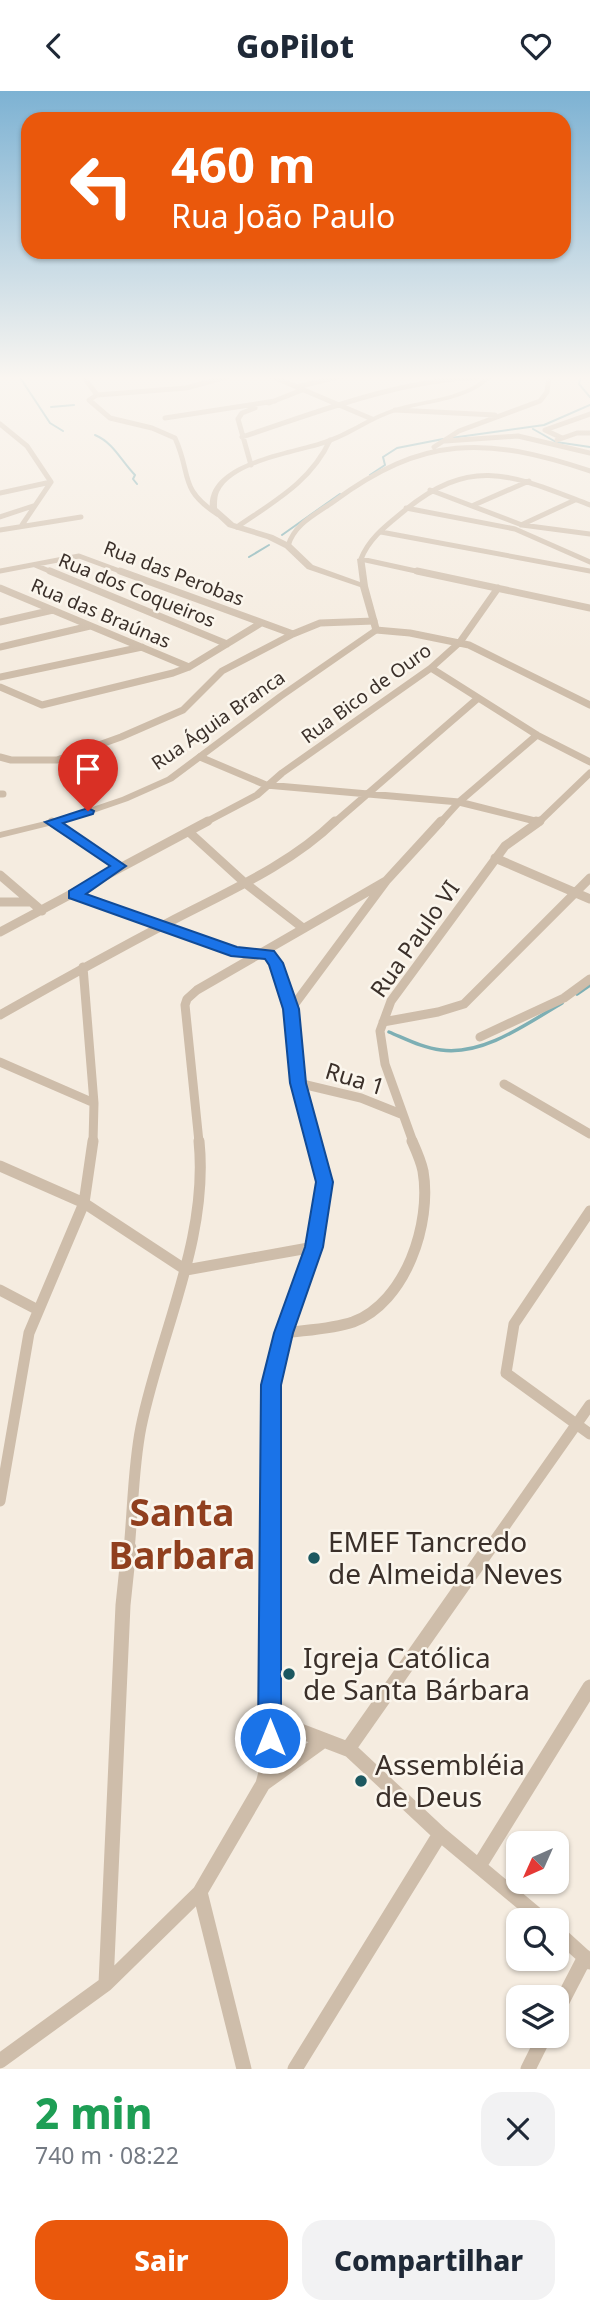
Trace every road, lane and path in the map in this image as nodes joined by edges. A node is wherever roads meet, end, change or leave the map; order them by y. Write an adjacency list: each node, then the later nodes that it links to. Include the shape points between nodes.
1 (42, 468): 7 (street)
2 (185, 468): 15 (street, via 188,491)
3 (246, 468): 15 (street, via 221,484 213,498)
4 (315, 468): 19 (street)
5 (380, 468): 24 (street, via 300,527)
6 (529, 481): 8 (street, via 480,473); 10 (street); 12 (street)
7 (51, 482): 9 (street); 11 (street)
8 (429, 490): 12 (street); 14 (street)
9 (0, 492)
10 (575, 499): 13 (street); 20 (street)
11 (40, 502): 16 (street); 18 (street)
12 (474, 505): 20 (street)
13 (590, 505)
14 (406, 508): 20 (street); 22 (street)
15 (216, 514): 19 (street)
16 (0, 517)
17 (80, 517): 18 (street)
18 (22, 525): 21 (street)
19 (237, 527): 24 (street)
20 (518, 527): 23 (street); 26 (street)
21 (0, 530)
22 (381, 532): 25 (street, via 366,546); 29 (street)
23 (590, 534)
24 (288, 547): 30 (street, via 310,567)
25 (361, 559): 30 (street); 32 (street)
26 (590, 562)
27 (35, 565): 28 (street, Rua das Perobas); 36 (street, Rua das Perobas, via 87,557); 41 (street, Rua dos Coqueiros)
28 (0, 571)
29 (590, 571)
30 (365, 586): 38 (street)
31 (0, 588): 34 (street, Rua das Braúnas)
32 (498, 588): 33 (street); 40 (street, Rua Bico de Ouro)
33 (589, 608)
34 (54, 610): 35 (street); 37 (street, Rua das Braúnas)
35 (0, 622)
36 (261, 623): 39 (street, Rua das Perobas); 41 (street)
37 (91, 626): 42 (street); 43 (street, Rua das Braúnas)
38 (375, 626): 39 (street, via 320,624); 40 (street); 52 (street, Rua Águia Branca)
39 (293, 634): 51 (street, via 222,671 183,710 121,737 57,760)
40 (460, 642): 45 (street, Rua Bico de Ouro); 49 (street)
41 (227, 644): 44 (street)
42 (0, 647)
43 (142, 647): 44 (street, Rua das Braúnas); 46 (street)
44 (189, 667): 47 (street, via 42,705)
45 (431, 668): 48 (street); 55 (street, Rua Bico de Ouro)
46 (0, 677)
47 (0, 687)
48 (477, 699): 50 (street); 56 (street)
49 (590, 705)
50 (537, 735): 53 (street); 57 (street)
51 (0, 757)
52 (200, 757): 55 (street); 58 (street, Rua Águia Branca, via 170,779 125,799)
53 (588, 762): 54 (street, Rua Paulo VI)
54 (590, 772): 59 (street, Rua Paulo VI)
55 (266, 785): 56 (street); 60 (street, Rua Bico de Ouro, via 257,795)
56 (364, 795): 57 (street); 67 (street, via 323,834)
57 (459, 802): 59 (street); 66 (street)
58 (52, 822): 61 (street, Rua Águia Branca); 63 (street)
59 (539, 822): 62 (street, Rua Paulo VI, via 505,846)
60 (189, 832): 63 (street, Rua Bico de Ouro); 67 (street)
61 (0, 835)
62 (495, 859): 68 (street); 82 (street, Rua Paulo VI, via 391,1001)
63 (119, 866): 69 (street, Rua Bico de Ouro)
64 (0, 875): 72 (street)
65 (590, 878): 68 (street)
66 (386, 881): 75 (street); 80 (street)
67 (245, 883): 74 (street); 75 (street)
68 (575, 892): 70 (street); 82 (street, via 464,1004)
69 (74, 894): 73 (street, Rua Bico de Ouro); 74 (street)
70 (590, 899)
71 (0, 902): 72 (street)
72 (29, 902): 73 (street)
73 (42, 911): 76 (street, Rua Bico de Ouro)
74 (163, 925): 77 (street, via 236,952); 78 (street)
75 (303, 928): 77 (street)
76 (0, 932)
77 (263, 953): 80 (street, via 276,963); 94 (street, via 191,994 185,1005 202,1169)
78 (83, 967): 81 (street); 87 (street)
79 (590, 979): 83 (street, via 564,998)
80 (291, 1009): 85 (street)
81 (0, 1015)
82 (383, 1022): 88 (street, Rua Paulo VI, via 385,1064)
83 (480, 1037)
84 (0, 1062): 87 (street)
85 (298, 1083): 88 (street, Rua 1, via 361,1098); 93 (street, via 324,1182)
86 (504, 1084): 89 (street)
87 (94, 1103): 91 (street)
88 (401, 1114): 97 (street, Rua Paulo VI, via 423,1171 423,1219 408,1267 385,1303 353,1322)
89 (590, 1134)
90 (0, 1166): 91 (street)
91 (84, 1203): 94 (street); 96 (street)
92 (590, 1211): 99 (street, via 514,1324 506,1373)
93 (314, 1247): 94 (street); 97 (street)
94 (186, 1270): 113 (street, via 141,1429 123,1605)
95 (0, 1290): 96 (street)
96 (38, 1310): 101 (street, via 29,1333)
97 (284, 1333): 103 (street, via 271,1385)
98 (590, 1405): 99 (street)
99 (575, 1424): 100 (street); 105 (street)
100 (590, 1434)
101 (0, 1501)
102 (590, 1687): 108 (street)
103 (270, 1719): 104 (street); 106 (street, via 270,1757)
104 (324, 1740): 105 (street); 106 (street)
105 (348, 1749): 107 (street)
106 (263, 1784): 109 (street)
107 (440, 1834): 108 (street); 118 (street)
108 (479, 1867): 110 (street)
109 (200, 1892): 113 (street); 117 (street)
110 (528, 1908)
111 (569, 1943): 112 (street)
112 (588, 1960): 114 (street)
113 (106, 1984): 116 (street)
114 (569, 1991)
115 (538, 2048): 119 (street)
116 (0, 2061)
117 (244, 2069)
118 (295, 2069)
119 (528, 2069)

